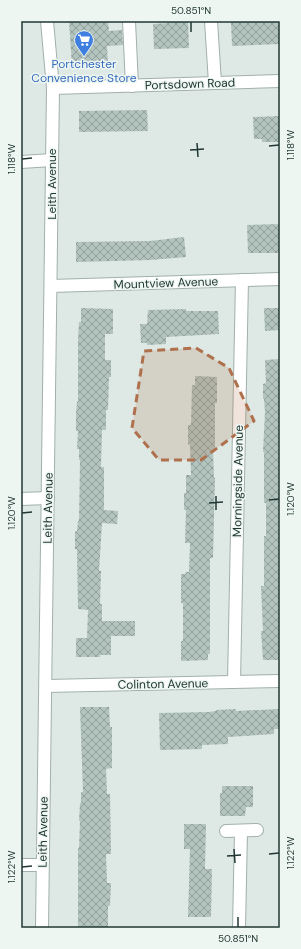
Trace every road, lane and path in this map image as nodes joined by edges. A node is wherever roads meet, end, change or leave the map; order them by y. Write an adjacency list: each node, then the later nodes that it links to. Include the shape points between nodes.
1 (47, 21): 7 (street, Leith Avenue)
2 (129, 21): 6 (street)
3 (211, 21): 5 (street)
4 (280, 81): 5 (street, Portsdown Road)
5 (215, 83): 6 (street, Portsdown Road)
6 (132, 86): 7 (street, Portsdown Road)
7 (53, 88): 8 (street, Leith Avenue)
8 (52, 160): 9 (street); 12 (street, Leith Avenue)
9 (21, 162)
10 (280, 279): 11 (street, Mountview Avenue)
11 (242, 280): 12 (street, Mountview Avenue); 16 (street, Morningside Avenue)
12 (51, 286): 13 (street, Leith Avenue)
13 (48, 498): 14 (street); 17 (street, Leith Avenue)
14 (21, 499)
15 (280, 681): 16 (street, Colinton Avenue)
16 (234, 682): 17 (street, Colinton Avenue)
17 (46, 686): 22 (street, Leith Avenue)
18 (257, 830): 20 (street)
19 (226, 831): 20 (street)
20 (241, 831): 24 (street)
21 (21, 865): 22 (street)
22 (42, 865): 23 (street, Leith Avenue)
23 (42, 928)
24 (239, 928)

